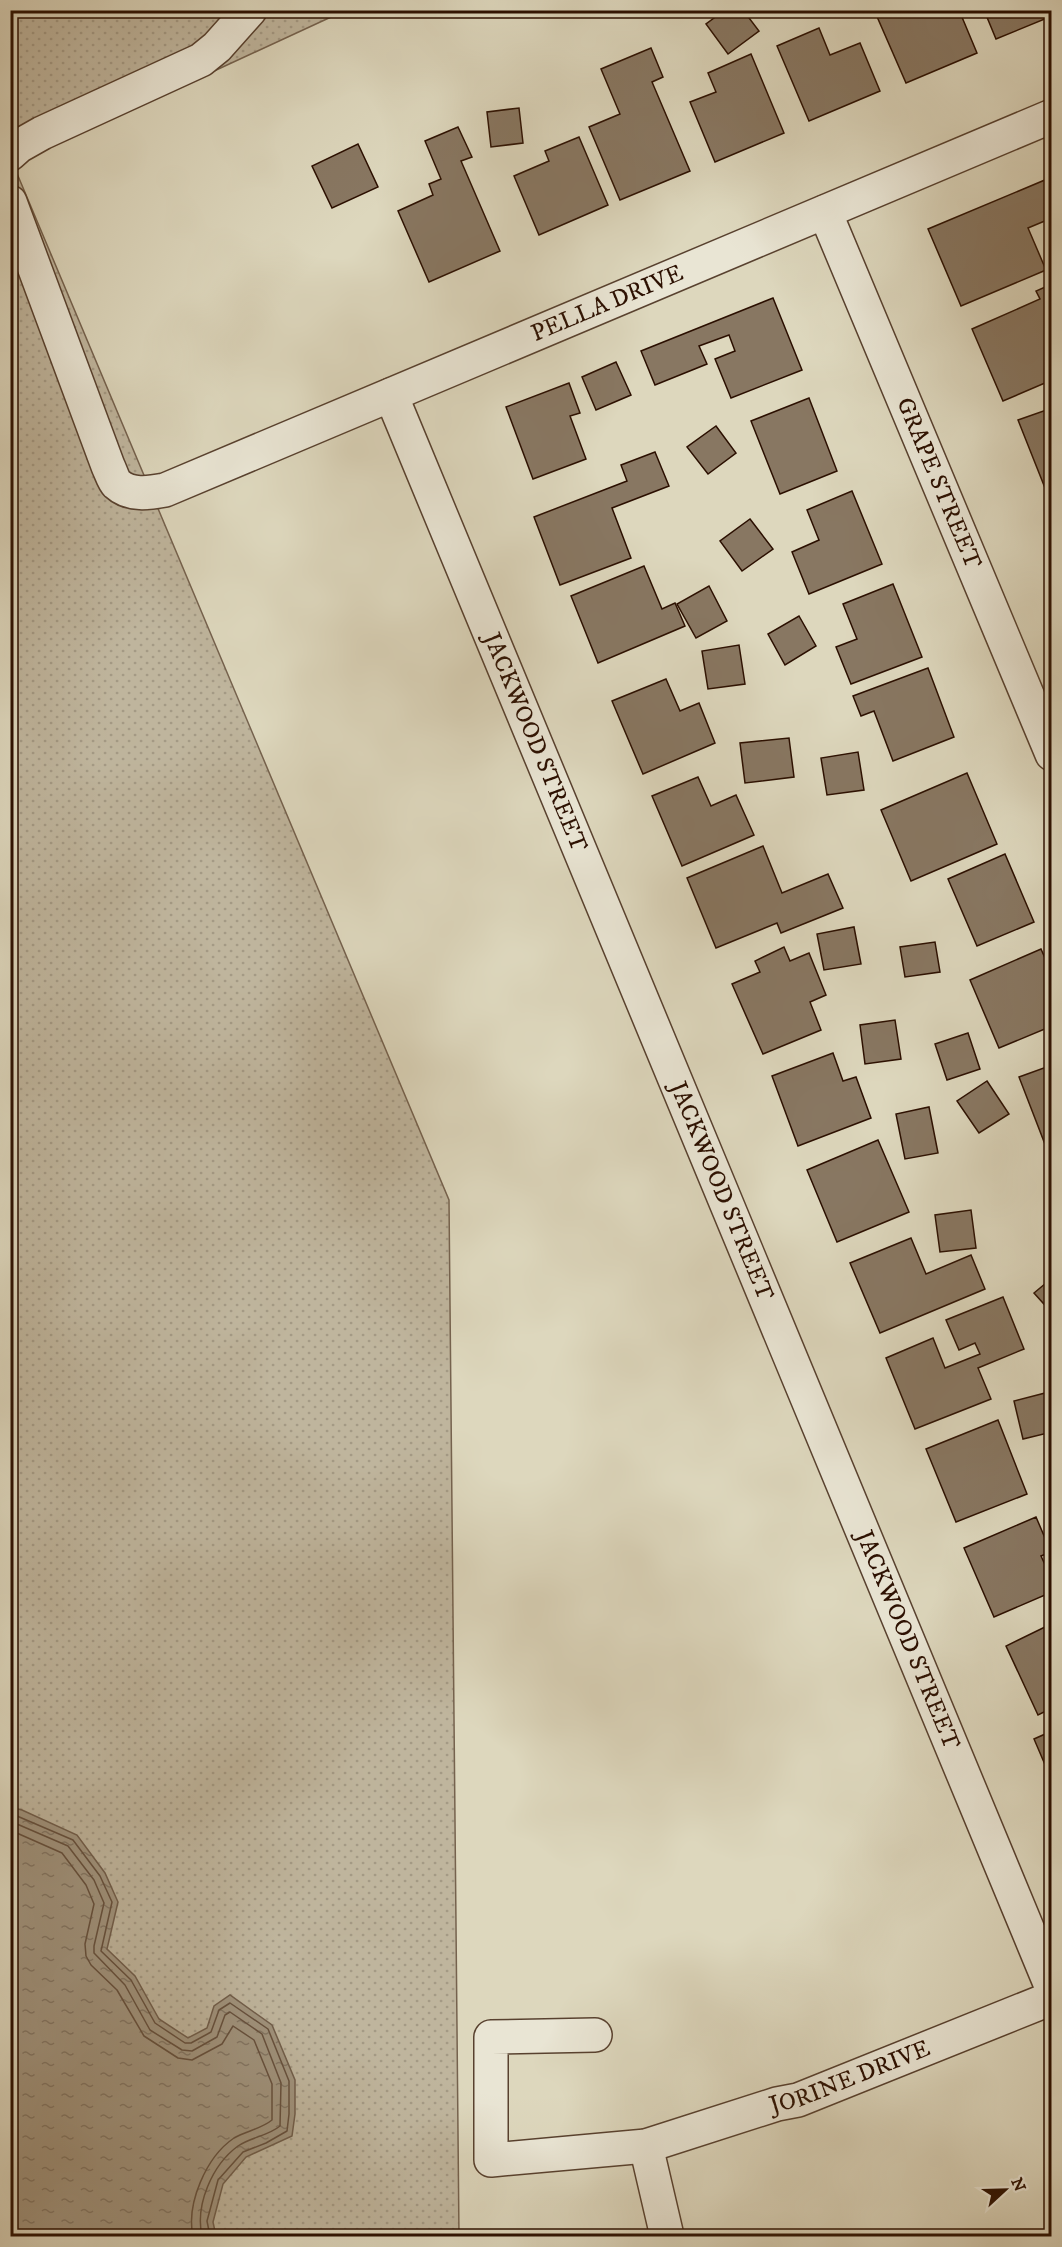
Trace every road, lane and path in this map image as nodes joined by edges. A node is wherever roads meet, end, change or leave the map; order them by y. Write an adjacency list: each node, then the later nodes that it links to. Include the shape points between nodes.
1 (250, 10): 3 (street, via 201,60 42,133)
2 (1052, 116): 5 (street, PELLA DRIVE)
3 (10, 154)
4 (10, 202): 6 (street, PELLA DRIVE, via 108,466 117,483 130,491 165,490)
5 (825, 212): 6 (street, PELLA DRIVE); 7 (street, GRAPE STREET)
6 (390, 395): 8 (street, JACKWOOD STREET)
7 (1052, 754)
8 (1052, 1988)
9 (1052, 1998): 11 (street, JORINE DRIVE, via 798,2100)
10 (595, 2035): 11 (street, JORINE DRIVE, via 491,2037 491,2160)
11 (646, 2146): 12 (street)
12 (668, 2236)

